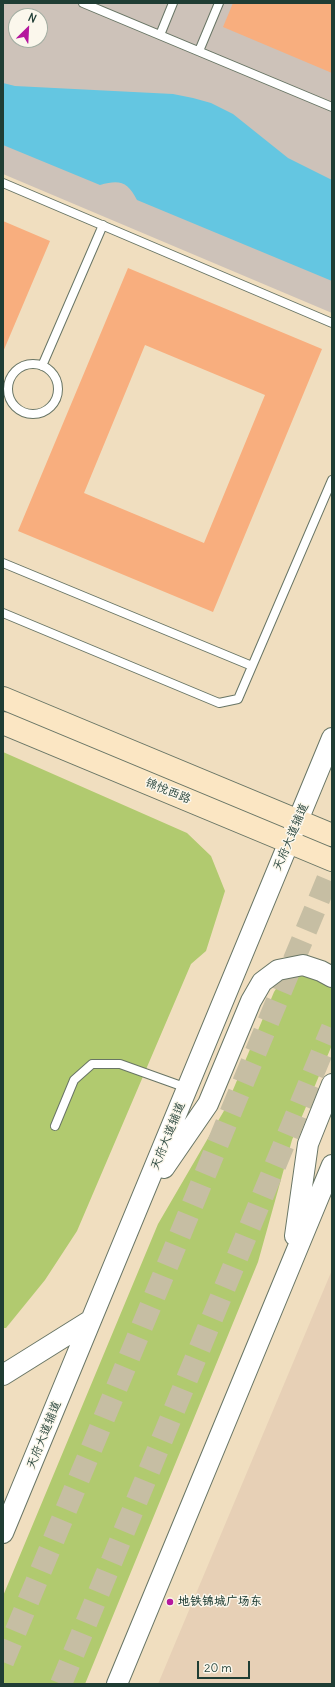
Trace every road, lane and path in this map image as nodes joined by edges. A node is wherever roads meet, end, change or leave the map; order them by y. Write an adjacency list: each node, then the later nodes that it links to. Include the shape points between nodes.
1 (84, 3): 4 (lane)
2 (172, 3): 4 (lane)
3 (219, 3): 5 (lane)
4 (160, 35): 5 (lane)
5 (199, 52): 6 (lane)
6 (332, 107)
7 (3, 183): 8 (lane)
8 (103, 225): 9 (lane); 10 (lane)
9 (332, 323)
10 (42, 366): 10 (lane, via 25,366 12,376 8,392 11,401 23,412 39,414 52,406 57,399 59,391 55,376)
11 (332, 480): 14 (lane)
12 (3, 563): 14 (lane)
13 (3, 613): 14 (lane, via 219,704 238,699)
14 (252, 666)
15 (3, 698): 18 (main road, 锦悦西路)
16 (3, 723): 20 (main road, 锦悦西路)
17 (332, 738): 18 (street, 天府大道辅道)
18 (298, 820): 19 (main road, 锦悦西路); 20 (street, 天府大道辅道)
19 (332, 835)
20 (289, 842): 21 (main road, 锦悦西路); 24 (street, 天府大道辅道)
21 (332, 860)
22 (332, 977): 27 (street, via 302,965 278,970 262,982 251,1001 208,1104)
23 (332, 1084): 28 (street, via 308,1144)
24 (187, 1088): 25 (lane, via 120,1064 92,1064 74,1080); 27 (street, 天府大道辅道)
25 (55, 1126)
26 (332, 1165): 28 (street)
27 (141, 1201): 29 (street, 天府大道辅道)
28 (291, 1264): 32 (street)
29 (91, 1320): 30 (street); 31 (street, 天府大道辅道)
30 (3, 1375)
31 (3, 1533)
32 (117, 1684)

